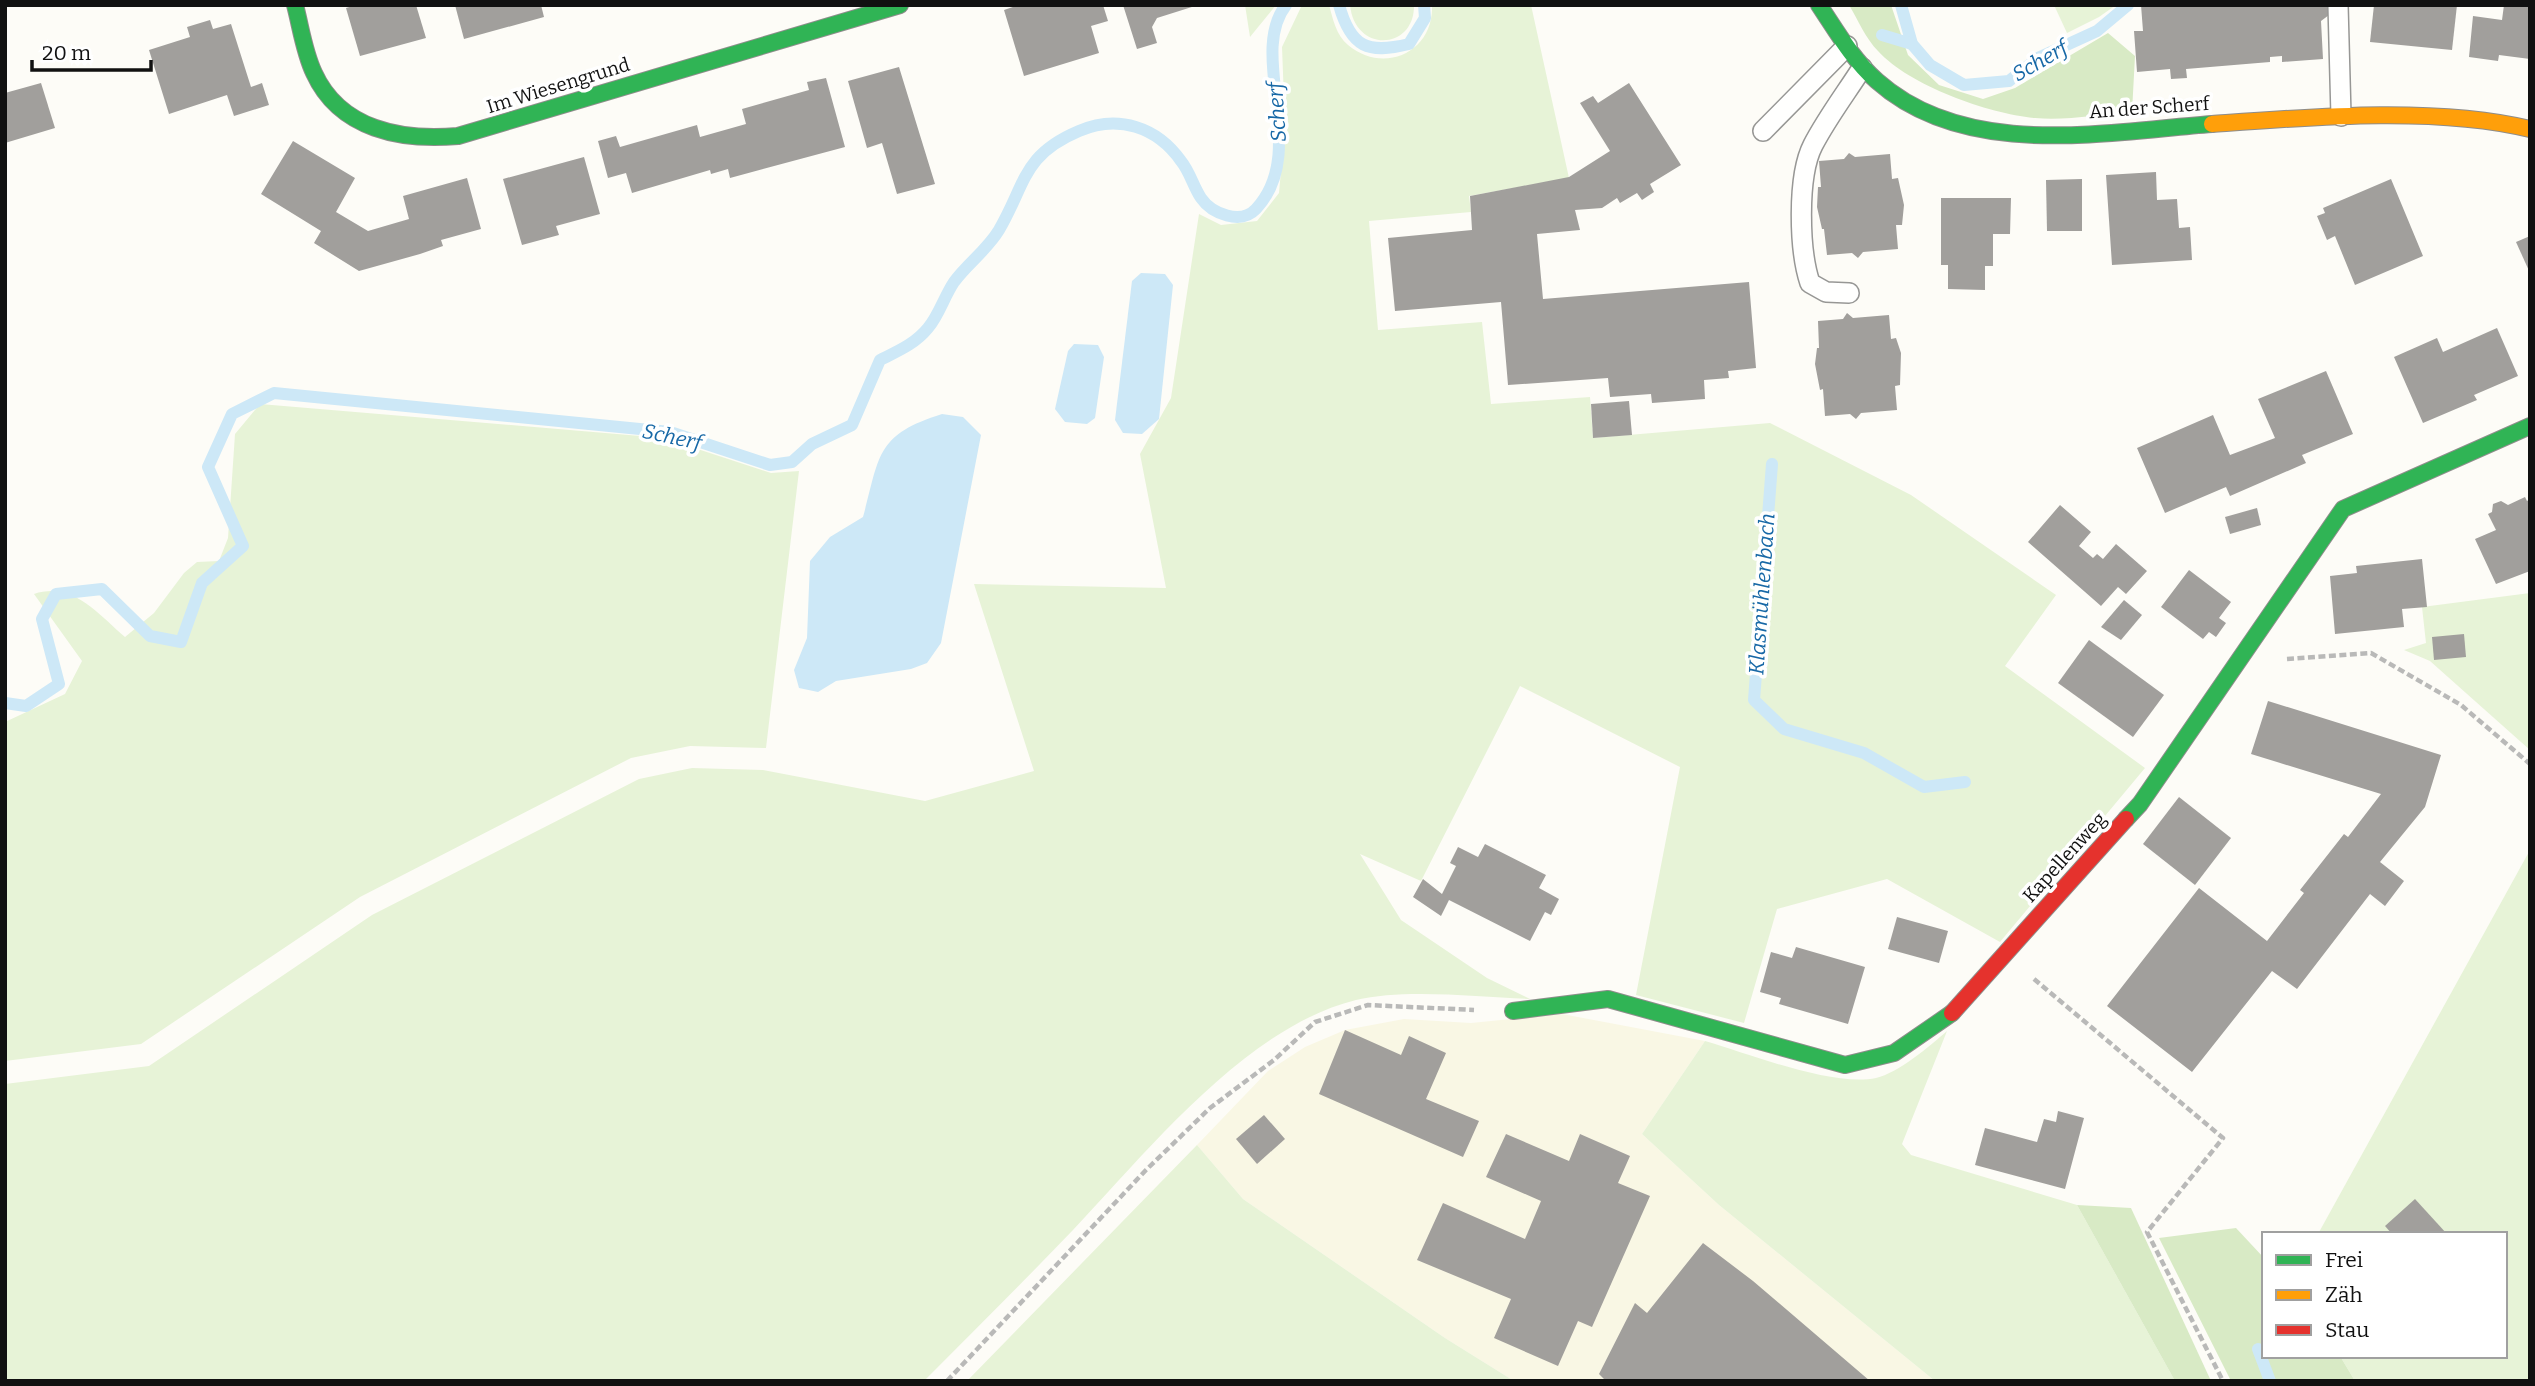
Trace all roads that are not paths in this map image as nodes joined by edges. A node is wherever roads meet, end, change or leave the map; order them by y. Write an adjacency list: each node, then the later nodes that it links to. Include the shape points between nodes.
1 (295, 5): 2 (street, Im Wiesengrund, via 319,84 343,110 370,129 401,139 429,140 458,136)
2 (900, 5)
3 (1819, 5): 5 (street, An der Scherf)
4 (2337, 5): 7 (lane)
5 (1847, 46): 6 (street, An der Scherf); 9 (lane)
6 (1862, 68): 7 (street, An der Scherf, via 1890,92 1927,111 2005,133 2076,134); 10 (lane, via 1812,146 1805,170 1802,232 1810,283 1826,292)
7 (2341, 116): 8 (street, An der Scherf, via 2498,120)
8 (2530, 129)
9 (1763, 131)
10 (1849, 293)
11 (2530, 426): 12 (street, Kapellenweg, via 2343,509 2140,804 1950,1015 1894,1053 1845,1065 1608,999)
12 (1513, 1011)

